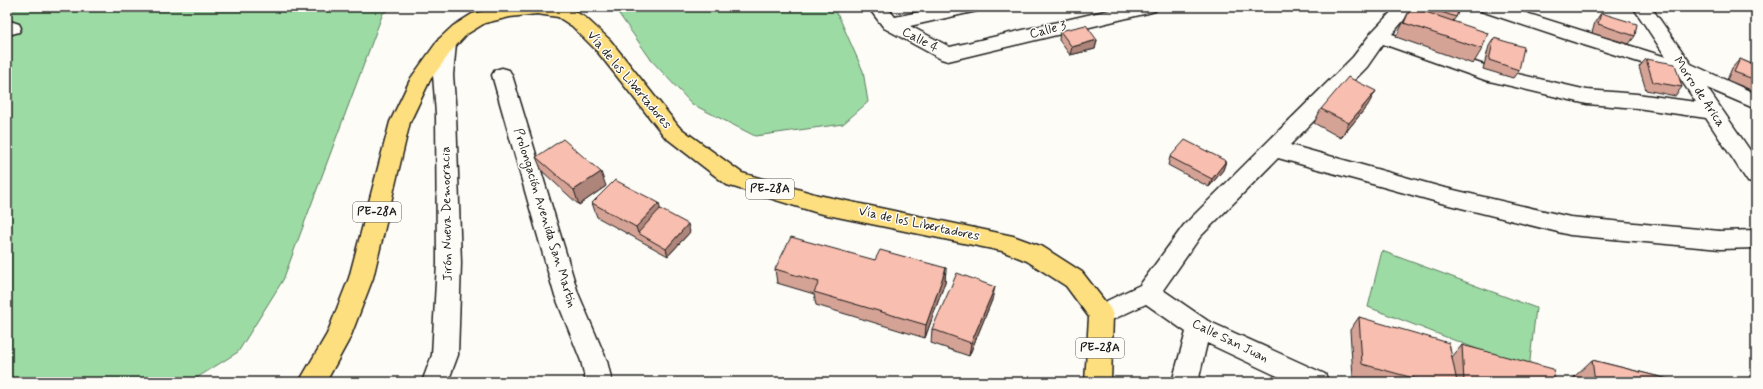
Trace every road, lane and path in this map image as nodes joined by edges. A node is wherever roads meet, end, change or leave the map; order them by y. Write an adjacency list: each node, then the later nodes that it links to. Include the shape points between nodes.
1 (877, 7): 7 (street, Calle 4)
2 (970, 7): 7 (street)
3 (1148, 7): 10 (street, Calle 3)
4 (1406, 7): 8 (street)
5 (1488, 7): 11 (street, via 1578,38)
6 (1642, 7): 11 (street, Morro de Arica)
7 (891, 24): 10 (street, Calle 4)
8 (1379, 36): 14 (street, via 1492,74 1587,97); 15 (street, via 1360,62)
9 (446, 44): 19 (highway, Vía de los Libertadores / PE-28A, via 460,30 479,18 537,8 563,12 579,22 603,45 672,132 735,179 818,204 1005,242 1035,254 1074,279); 21 (highway, Vía de los Libertadores / PE-28A, via 421,78 400,122 361,278 338,338); 22 (street, Jirón Nueva Democracia, via 443,75 449,263 445,355)
10 (948, 54)
11 (1684, 69): 13 (street); 14 (street, Morro de Arica)
12 (502, 75): 23 (street, Prolongación Avenida San Martin, via 566,293 594,361)
13 (1756, 102)
14 (1713, 112): 16 (street, Morro de Arica)
15 (1275, 149): 17 (street, via 1441,195 1570,226 1720,240); 18 (street, via 1192,231)
16 (1756, 176)
17 (1756, 239)
18 (1148, 292): 19 (street); 20 (street, Calle San Juan)
19 (1101, 315): 24 (highway, PE-28A)
20 (1199, 328): 25 (street); 26 (street, Calle San Juan)
21 (312, 382)
22 (435, 382)
23 (599, 382)
24 (1098, 382)
25 (1185, 382)
26 (1316, 382)

